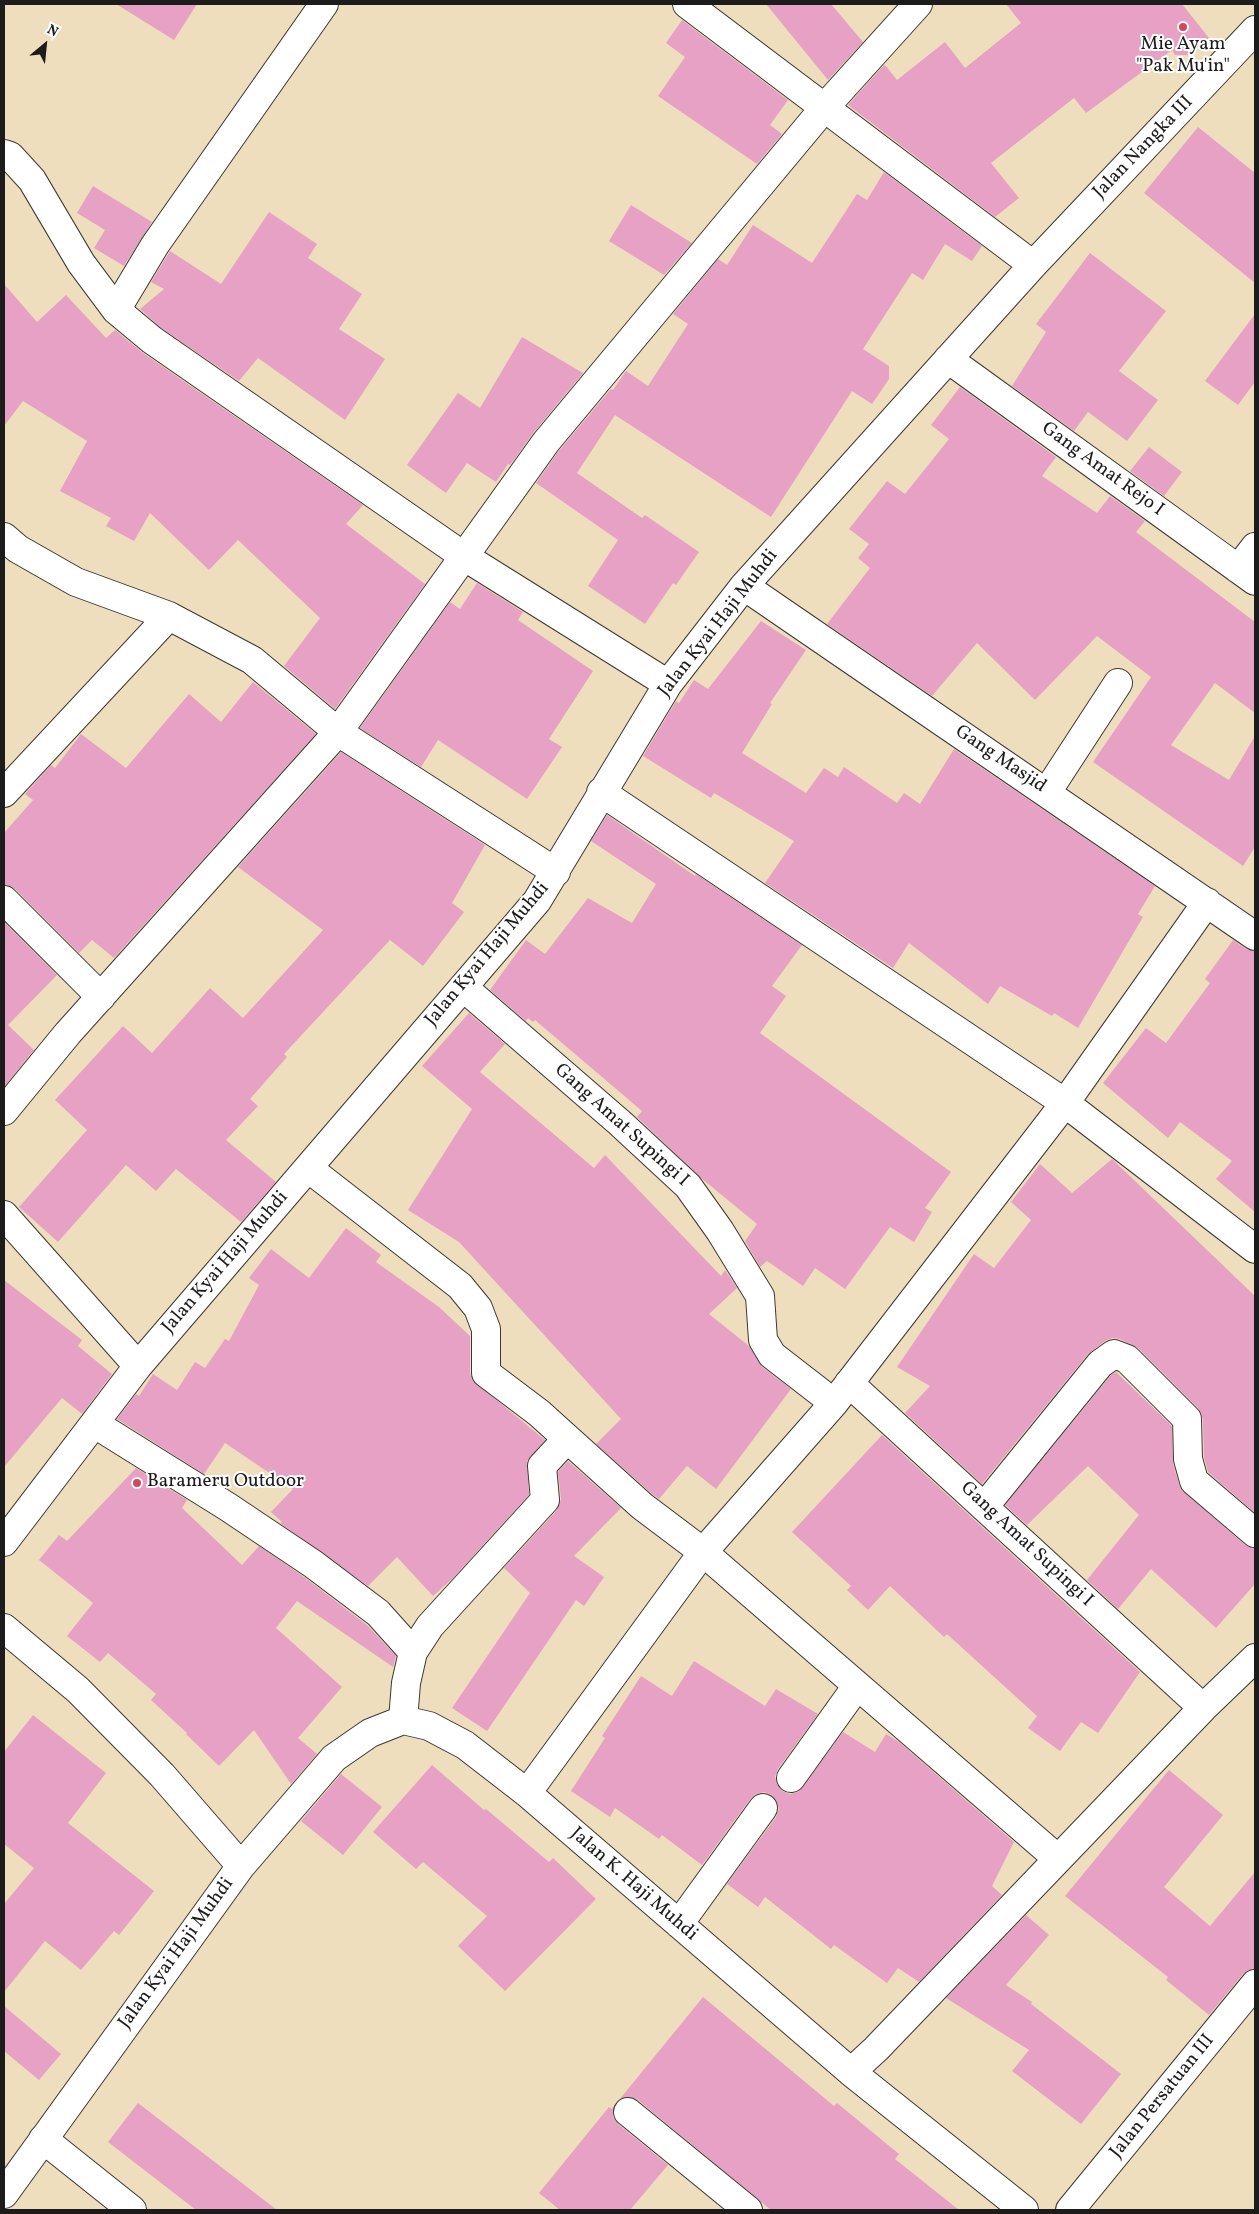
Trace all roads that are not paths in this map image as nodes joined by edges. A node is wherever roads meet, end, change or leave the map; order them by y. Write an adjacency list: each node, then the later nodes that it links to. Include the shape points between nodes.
1 (324, 4): 8 (street, via 155,245)
2 (687, 4): 5 (street)
3 (918, 4): 5 (street)
4 (1255, 30): 7 (street, Jalan Nangka III)
5 (825, 107): 7 (street); 12 (street, via 546,442)
6 (4, 154): 8 (street, via 10,156 32,180 81,262)
7 (1033, 265): 9 (street, Jalan Kyai Haji Muhdi)
8 (116, 310): 12 (street, via 152,340)
9 (948, 359): 13 (street, Gang Amat Rejo I); 14 (street, Jalan Kyai Haji Muhdi)
10 (4, 537): 15 (street, via 18,549 76,582)
11 (1255, 547): 13 (street)
12 (465, 557): 17 (street); 18 (street)
13 (1247, 575)
14 (744, 586): 17 (street, Jalan Kyai Haji Muhdi); 20 (street, Gang Masjid)
15 (169, 616): 18 (street, via 252,660); 21 (street)
16 (1118, 683): 20 (street)
17 (668, 684): 19 (street, Jalan Kyai Haji Muhdi)
18 (338, 732): 22 (street); 27 (street)
19 (601, 792): 22 (street, Jalan Kyai Haji Muhdi); 28 (street)
20 (1047, 792): 24 (street, Gang Masjid)
21 (4, 793)
22 (556, 872): 26 (street, Jalan Kyai Haji Muhdi, via 537,901)
23 (4, 900): 27 (street)
24 (1207, 902): 25 (street, Gang Masjid); 28 (street)
25 (1255, 936)
26 (463, 987): 30 (street, Jalan Kyai Haji Muhdi); 34 (street, Gang Amat Supingi I, via 688,1186 760,1296 763,1340 772,1355)
27 (101, 997): 29 (street)
28 (1065, 1103): 32 (street); 34 (street)
29 (4, 1111)
30 (308, 1168): 33 (street, Jalan Kyai Haji Muhdi); 36 (street, via 460,1286 478,1308 486,1329 486,1374 539,1413)
31 (4, 1215): 33 (street)
32 (1255, 1249)
33 (138, 1366): 35 (street, Jalan Kyai Haji Muhdi)
34 (841, 1393): 37 (street, Gang Amat Supingi I); 40 (street)
35 (95, 1424): 39 (street, Jalan Kyai Haji Muhdi); 42 (street, via 313,1564 378,1613)
36 (567, 1439): 40 (street, via 642,1506); 42 (street, via 542,1466 545,1500 430,1626)
37 (984, 1506): 38 (street, via 1100,1364 1114,1354 1127,1359 1187,1420 1188,1459 1194,1481); 45 (street, Gang Amat Supingi I)
38 (1255, 1533)
39 (4, 1542)
40 (703, 1552): 44 (street); 48 (street)
41 (4, 1628): 51 (street, Jalan Kyai Haji Muhdi, via 78,1690 162,1775)
42 (413, 1652): 46 (street)
43 (1255, 1658): 45 (street)
44 (857, 1686): 47 (street); 50 (street)
45 (1203, 1708): 50 (street)
46 (403, 1720): 48 (street, Jalan K. Haji Muhdi, via 430,1726 465,1745); 51 (street, via 370,1733 334,1758)
47 (791, 1778)
48 (527, 1793): 52 (street, Jalan K. Haji Muhdi)
49 (763, 1808): 52 (street)
50 (1058, 1859): 54 (street)
51 (241, 1866): 56 (street, Jalan Kyai Haji Muhdi)
52 (679, 1924): 54 (street, Jalan K. Haji Muhdi)
53 (1255, 1984): 61 (street, Jalan Persatuan III)
54 (851, 2072): 60 (street, Jalan K. Haji Muhdi)
55 (628, 2112): 59 (street)
56 (43, 2140): 57 (street, Jalan Kyai Haji Muhdi); 58 (street)
57 (4, 2194)
58 (132, 2210)
59 (748, 2210)
60 (1024, 2210)
61 (1070, 2210)

